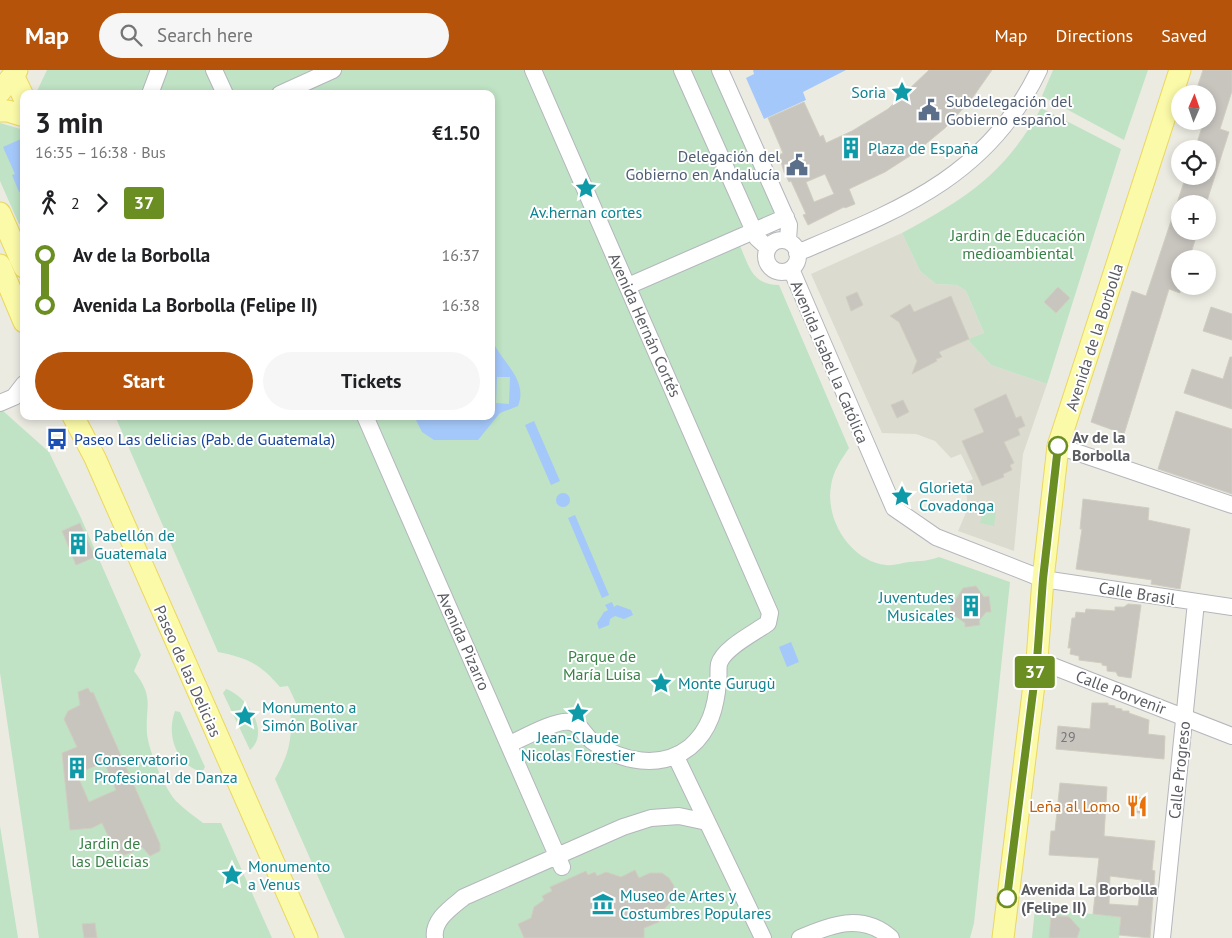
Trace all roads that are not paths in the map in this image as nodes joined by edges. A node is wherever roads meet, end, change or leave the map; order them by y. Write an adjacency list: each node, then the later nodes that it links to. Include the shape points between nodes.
1 (159, 70): 11 (street)
2 (214, 70): 12 (street)
3 (333, 70): 13 (street)
4 (533, 70): 26 (street, Avenida Hernán Cortés)
5 (682, 70): 19 (street)
6 (720, 70): 18 (street)
7 (1039, 70): 21 (street, via 1019,107 1001,130 950,177 906,206)
8 (1180, 70): 33 (main road, Avenida de la Borbolla)
9 (16, 73): 10 (main road); 14 (main road)
10 (21, 90)
11 (152, 90)
12 (223, 90)
13 (289, 90)
14 (0, 92)
15 (0, 111): 16 (main road)
16 (20, 115)
17 (0, 213): 20 (main road)
18 (786, 217): 19 (street); 21 (street)
19 (754, 231): 22 (street); 26 (street)
20 (13, 245): 23 (main road)
21 (792, 247): 22 (street, via 776,241); 25 (street, via 796,262)
22 (768, 248): 25 (street, via 766,258 771,267 781,271)
23 (20, 259)
24 (0, 267): 27 (main road)
25 (791, 268): 36 (street, Avenida Isabel la Católica, via 894,508)
26 (628, 286): 44 (street, Avenida Hernán Cortés, via 769,609 768,623 734,644 719,663 717,696 709,724 690,747)
27 (20, 313)
28 (20, 389): 29 (street, via 14,397)
29 (0, 404)
30 (75, 420): 34 (main road, Paseo de las Delicias)
31 (81, 420): 34 (main road, Paseo de las Delicias)
32 (367, 420): 43 (street, Avenida Pizarro)
33 (1058, 446): 35 (street); 37 (main road, Avenida de la Borbolla)
34 (95, 458): 47 (main road, Paseo de las Delicias)
35 (1232, 505)
36 (936, 536): 37 (street, Calle Brasil)
37 (1043, 579): 38 (street, Calle Brasil); 40 (main road, Avenida de la Borbolla)
38 (1196, 602): 39 (street, Calle Brasil); 41 (street, Calle Progreso)
39 (1232, 607)
40 (1037, 660): 41 (street, Calle Porvenir); 52 (main road, Avenida de la Borbolla)
41 (1185, 716): 42 (street, Calle Porvenir); 53 (street, Calle Progreso)
42 (1232, 736)
43 (510, 744): 44 (street, via 560,722 570,722 582,728 590,740 619,756 637,761); 46 (street, Avenida Pizarro)
44 (676, 757): 45 (street)
45 (707, 822): 46 (street, via 679,816 651,818 623,827); 49 (street)
46 (560, 862): 48 (street, via 464,897 446,910 434,932)
47 (307, 938)
48 (435, 938)
49 (763, 938)
50 (800, 938): 51 (street, via 827,927 858,922 877,928)
51 (891, 938)
52 (1003, 938)
53 (1162, 938)

